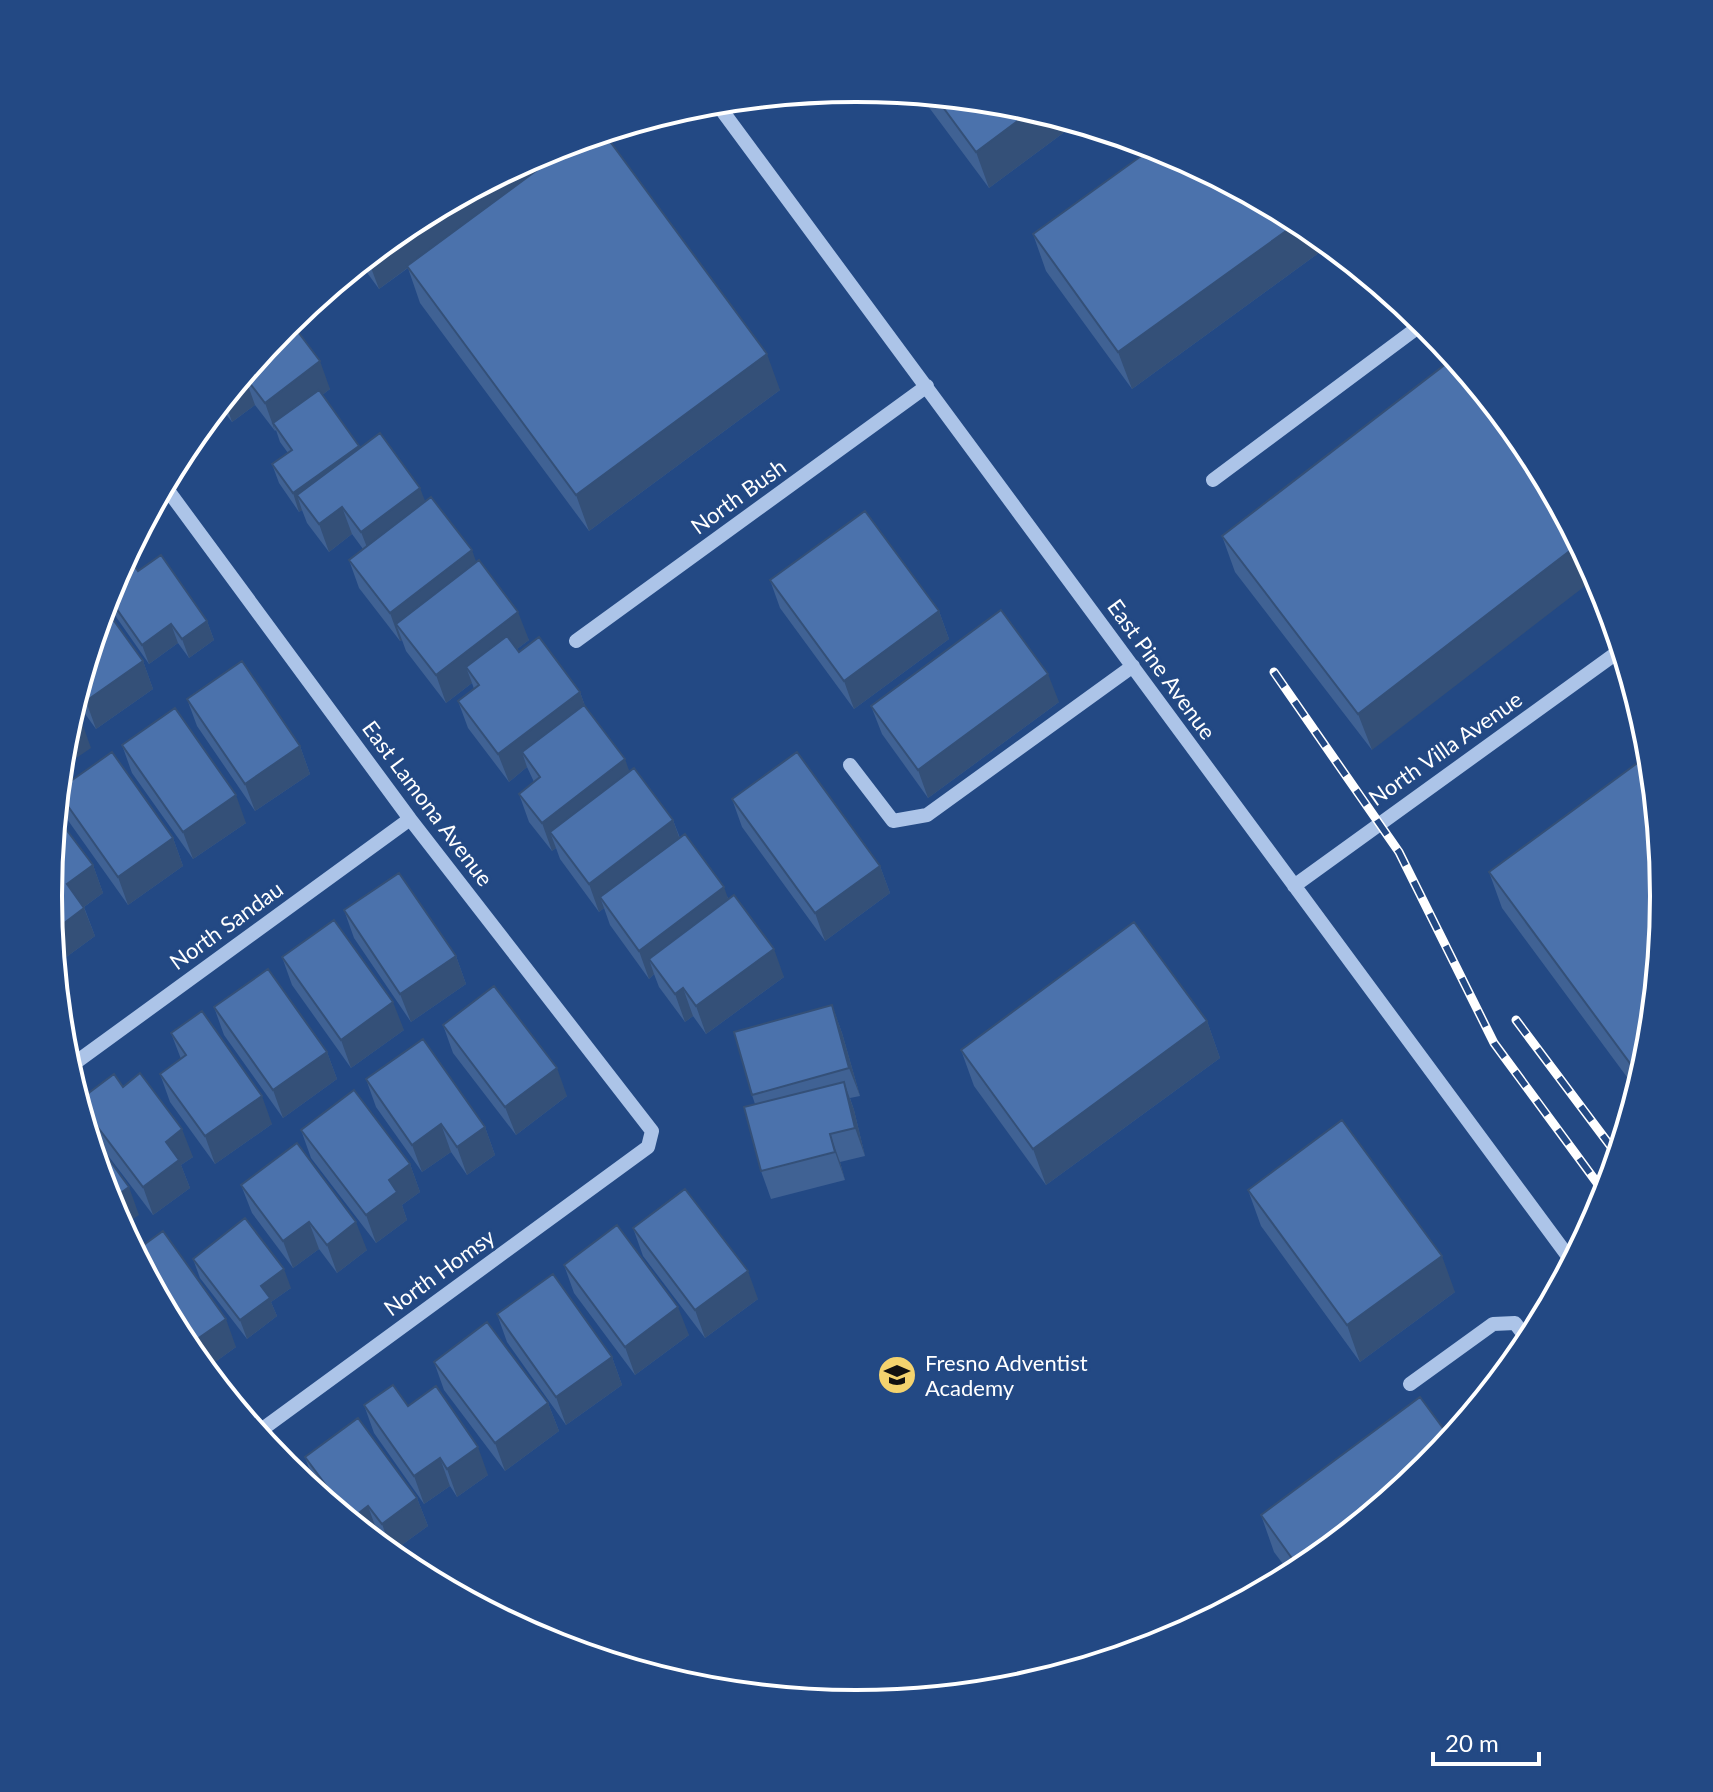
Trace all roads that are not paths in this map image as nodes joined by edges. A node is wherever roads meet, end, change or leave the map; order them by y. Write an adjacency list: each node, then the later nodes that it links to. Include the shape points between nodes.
1 (724, 113): 3 (street, East Pine Avenue)
2 (1414, 330): 4 (street)
3 (927, 386): 6 (street, North Bush); 8 (street, East Pine Avenue)
4 (1213, 480)
5 (170, 496): 10 (street, East Lamona Avenue)
6 (576, 641)
7 (1613, 655): 11 (street, North Villa Avenue)
8 (1133, 666): 9 (street, via 927,815 893,821); 11 (street, East Pine Avenue)
9 (850, 765)
10 (410, 819): 12 (street, North Sandau); 13 (street, East Lamona Avenue, via 652,1131)
11 (1294, 886): 14 (street, East Pine Avenue)
12 (79, 1060)
13 (648, 1147): 17 (street, North Homsy)
14 (1566, 1253)
15 (1521, 1330): 16 (street, via 1515,1323 1493,1324)
16 (1410, 1384)
17 (265, 1427)

